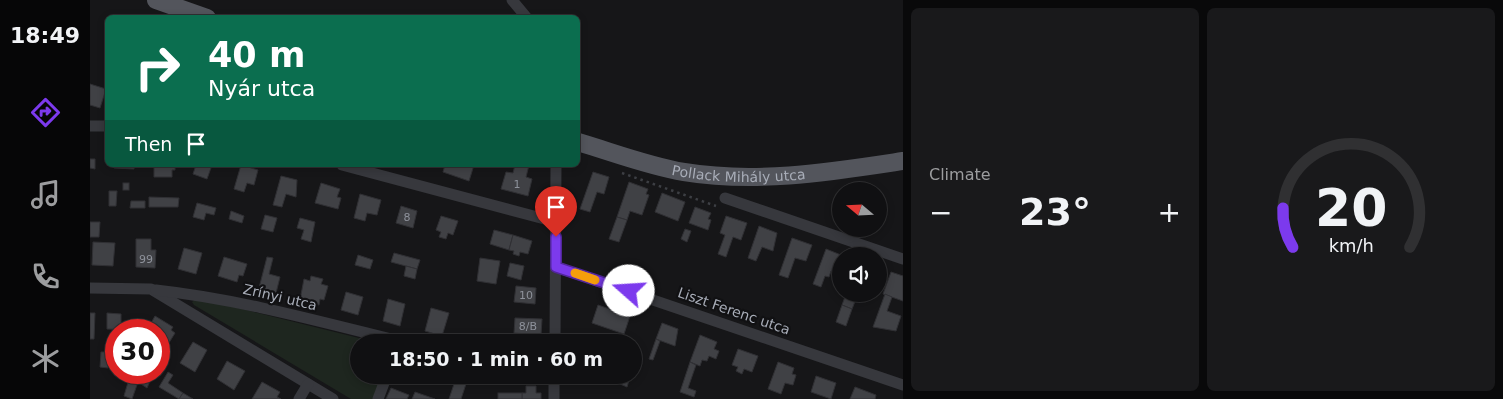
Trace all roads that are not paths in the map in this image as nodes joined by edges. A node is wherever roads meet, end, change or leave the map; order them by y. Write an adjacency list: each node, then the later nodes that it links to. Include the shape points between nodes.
1 (156, 0): 3 (main road)
2 (512, 0): 4 (street)
3 (198, 15)
4 (524, 15)
5 (90, 126): 6 (street)
6 (105, 126)
7 (580, 143): 8 (main road, Pollack Mihály utca, via 664,168 728,176 813,174)
8 (903, 161)
9 (350, 167): 12 (street)
10 (556, 167): 12 (street)
11 (725, 198): 13 (street, Pollack Mihály utca)
12 (556, 222): 14 (street)
13 (903, 259)
14 (556, 267): 18 (street); 22 (street, Liszt Ferenc utca)
15 (90, 288): 16 (street, Zrínyi utca)
16 (151, 289): 17 (street, Zrínyi utca, via 196,294 276,310); 19 (street)
17 (371, 334)
18 (555, 334)
19 (308, 384): 23 (street); 24 (street)
20 (383, 384): 25 (street)
21 (554, 384): 26 (street)
22 (903, 385)
23 (299, 399)
24 (333, 399)
25 (378, 399)
26 (554, 399)

